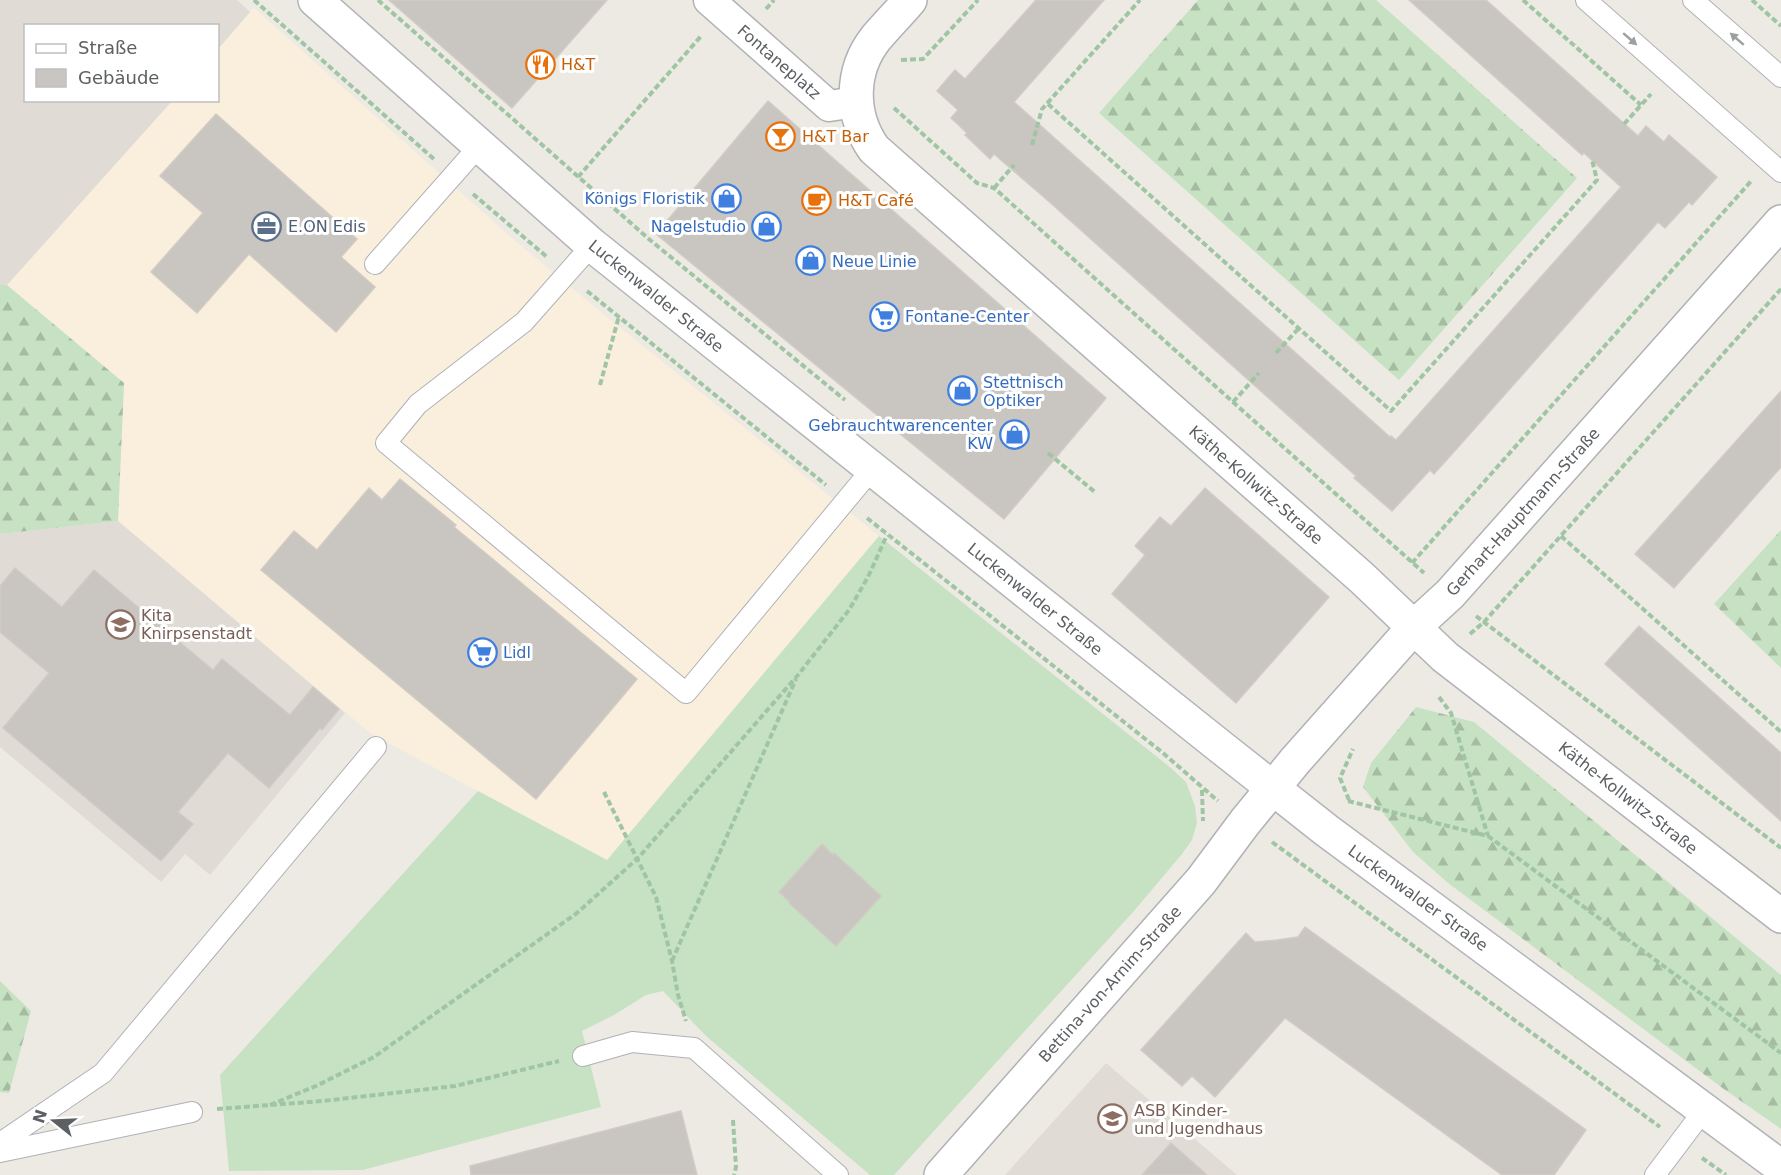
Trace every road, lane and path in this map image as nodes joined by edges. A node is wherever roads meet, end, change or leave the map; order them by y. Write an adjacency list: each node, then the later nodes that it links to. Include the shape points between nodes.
1 (254, 0): 25 (path)
2 (315, 0): 21 (street, Luckenwalder Straße)
3 (378, 0): 26 (path)
4 (910, 0): 16 (street, Käthe-Kollwitz-Straße, via 866,54)
5 (978, 0): 13 (path, via 923,59)
6 (1140, 0): 17 (path)
7 (1523, 0): 18 (path)
8 (1586, 0): 24 (lane, one-way to 24)
9 (1693, 0): 14 (lane, one-way to 9)
10 (1752, 0): 12 (path)
11 (716, 6): 16 (street, Fontaneplatz, via 829,106); 26 (path)
12 (1781, 26)
13 (892, 60)
14 (1781, 77)
15 (1656, 89): 18 (path)
16 (856, 102): 28 (path, via 882,98 977,183); 51 (street, Käthe-Kollwitz-Straße, via 861,127 874,149)
17 (1048, 104): 20 (path, via 1042,109); 36 (path)
18 (1641, 105): 19 (path)
19 (1624, 124)
20 (1032, 145)
21 (479, 146): 25 (lane); 30 (street, Luckenwalder Straße)
22 (1592, 160): 36 (path, via 1597,180 1391,411)
23 (1014, 165): 28 (path)
24 (1781, 172)
25 (453, 176): 31 (lane); 32 (path)
26 (578, 177): 41 (path)
27 (1755, 177): 48 (path)
28 (994, 188): 40 (path)
29 (1778, 232): 49 (street, Gerhart-Hauptmann-Straße)
30 (592, 244): 32 (lane); 33 (street, Luckenwalder Straße)
31 (375, 264)
32 (567, 274): 35 (path); 45 (lane, via 524,322 418,404 386,443 686,693)
33 (630, 275): 35 (path); 43 (street, Luckenwalder Straße)
34 (1781, 289): 47 (path)
35 (618, 316): 39 (path); 45 (path)
36 (1299, 328): 37 (path)
37 (1276, 353)
38 (1259, 373): 40 (path)
39 (600, 385)
40 (1233, 402): 48 (path)
41 (854, 407)
42 (1048, 453): 44 (path)
43 (872, 469): 45 (lane); 58 (street, Luckenwalder Straße)
44 (1096, 494)
45 (846, 501): 46 (path)
46 (887, 535): 53 (path, via 849,610); 62 (path)
47 (1561, 536): 50 (path); 55 (path)
48 (1412, 563): 49 (path)
49 (1450, 594): 50 (path); 51 (street, Gerhart-Hauptmann-Straße)
50 (1484, 622): 52 (path); 65 (path)
51 (1414, 627): 52 (street, Käthe-Kollwitz-Straße); 58 (street, Gerhart-Hauptmann-Straße)
52 (1445, 657): 68 (street, Käthe-Kollwitz-Straße)
53 (798, 675): 66 (path); 69 (path)
54 (1438, 696): 64 (path, via 1451,713)
55 (1781, 732)
56 (1357, 743): 61 (path, via 1341,778)
57 (376, 747): 78 (lane, via 103,1073)
58 (1273, 788): 62 (street, Bettina-von-Arnim-Straße); 63 (street, Luckenwalder Straße)
59 (604, 792): 66 (path)
60 (1340, 795): 61 (path)
61 (1349, 802): 63 (path); 64 (path)
62 (1245, 822): 67 (path); 83 (street, Bettina-von-Arnim-Straße, via 1202,881)
63 (1326, 830): 67 (path); 75 (street, Luckenwalder Straße)
64 (1488, 836): 71 (path)
65 (1781, 848)
66 (638, 858): 69 (path, via 656,897); 74 (path, via 577,914 374,1057)
67 (1299, 862): 77 (path)
68 (1781, 916)
69 (672, 961): 70 (path)
70 (694, 1048): 72 (lane, via 632,1042); 73 (lane)
71 (1781, 1053)
72 (583, 1056): 74 (path, via 455,1086)
73 (730, 1080): 81 (path); 82 (lane)
74 (270, 1105): 76 (path)
75 (1704, 1110): 77 (lane); 80 (street, Luckenwalder Straße)
76 (192, 1112): 79 (lane)
77 (1680, 1142): 84 (lane); 85 (path)
78 (0, 1143)
79 (0, 1152)
80 (1781, 1167)
81 (734, 1175)
82 (838, 1175)
83 (940, 1175)
84 (1655, 1175)
85 (1726, 1175)

